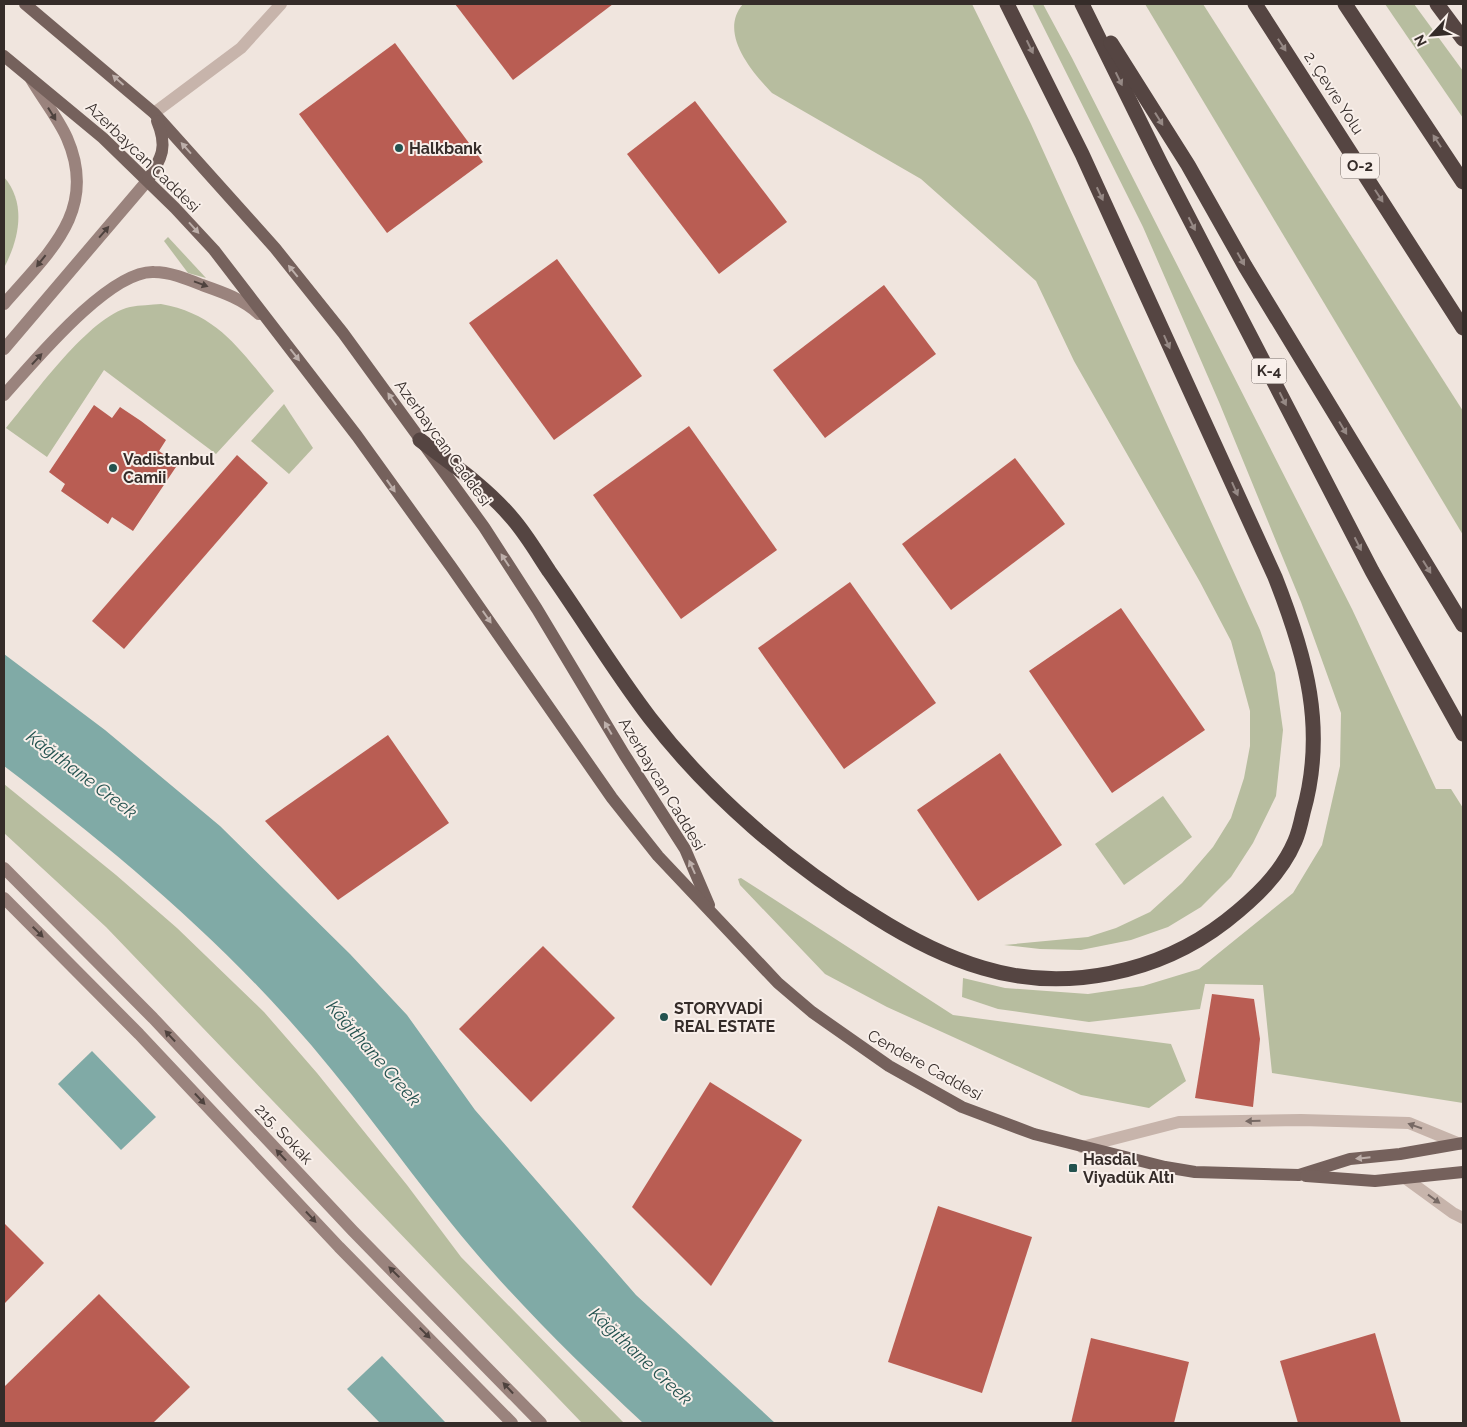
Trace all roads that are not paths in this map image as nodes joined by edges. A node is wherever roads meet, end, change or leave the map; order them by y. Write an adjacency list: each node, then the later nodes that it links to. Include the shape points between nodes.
1 (25, 4): 12 (main road, Azerbaycan Caddesi, one-way to 1)
2 (281, 4): 12 (lane, via 241,48)
3 (1008, 4): 20 (highway, one-way to 20, via 1082,154 1274,577 1306,668 1313,712 1312,781 1296,840 1265,888 1211,932 1180,951 1111,974 1027,978 983,968 943,953 871,915 800,864 719,797 650,718 513,519 482,488)
4 (1082, 4): 22 (highway, K-4, one-way to 22, via 1160,162 1372,571)
5 (1086, 4): 21 (highway, one-way to 21, via 1188,165 1245,266)
6 (1255, 4): 17 (highway, 2. Çevre Yolu / O-2, one-way to 17)
7 (1345, 4): 14 (highway, one-way to 7)
8 (1437, 4): 9 (highway)
9 (1463, 39)
10 (4, 56): 11 (main road, Azerbaycan Caddesi)
11 (27, 73): 13 (main road, Azerbaycan Caddesi); 15 (street, one-way to 15, via 66,136 73,154 78,188 70,223)
12 (154, 113): 13 (main road, via 164,137 162,158); 20 (main road, Azerbaycan Caddesi, one-way to 12, via 343,333 274,248)
13 (148, 180): 16 (main road, Azerbaycan Caddesi, one-way to 16, via 214,250); 18 (street, one-way to 13)
14 (1463, 182)
15 (4, 304)
16 (266, 320): 19 (street, one-way to 16, via 99,297 128,279 153,272 171,275 248,304); 25 (main road, Azerbaycan Caddesi, one-way to 25, via 357,436 612,798 658,856)
17 (1463, 328)
18 (4, 349)
19 (4, 395)
20 (420, 440): 25 (main road, Azerbaycan Caddesi, one-way to 20, via 685,849 538,609)
21 (1463, 625)
22 (1463, 734)
23 (4, 868): 33 (street, 215. Sokak, one-way to 23, via 352,1231 153,1018)
24 (4, 898): 32 (street, one-way to 32)
25 (712, 912): 27 (main road, Cendere Caddesi, via 778,983 812,1012 889,1066 962,1107)
26 (1461, 1144): 27 (lane, one-way to 27, via 1409,1123 1198,1121 1180,1122); 29 (main road, Cendere Caddesi, one-way to 29, via 1350,1159)
27 (1082, 1148): 29 (main road, Cendere Caddesi, via 1195,1172)
28 (1463, 1172): 30 (main road)
29 (1299, 1175): 30 (main road, via 1375,1180)
30 (1405, 1178): 31 (lane, one-way to 31)
31 (1463, 1218)
32 (512, 1423)
33 (541, 1423)

